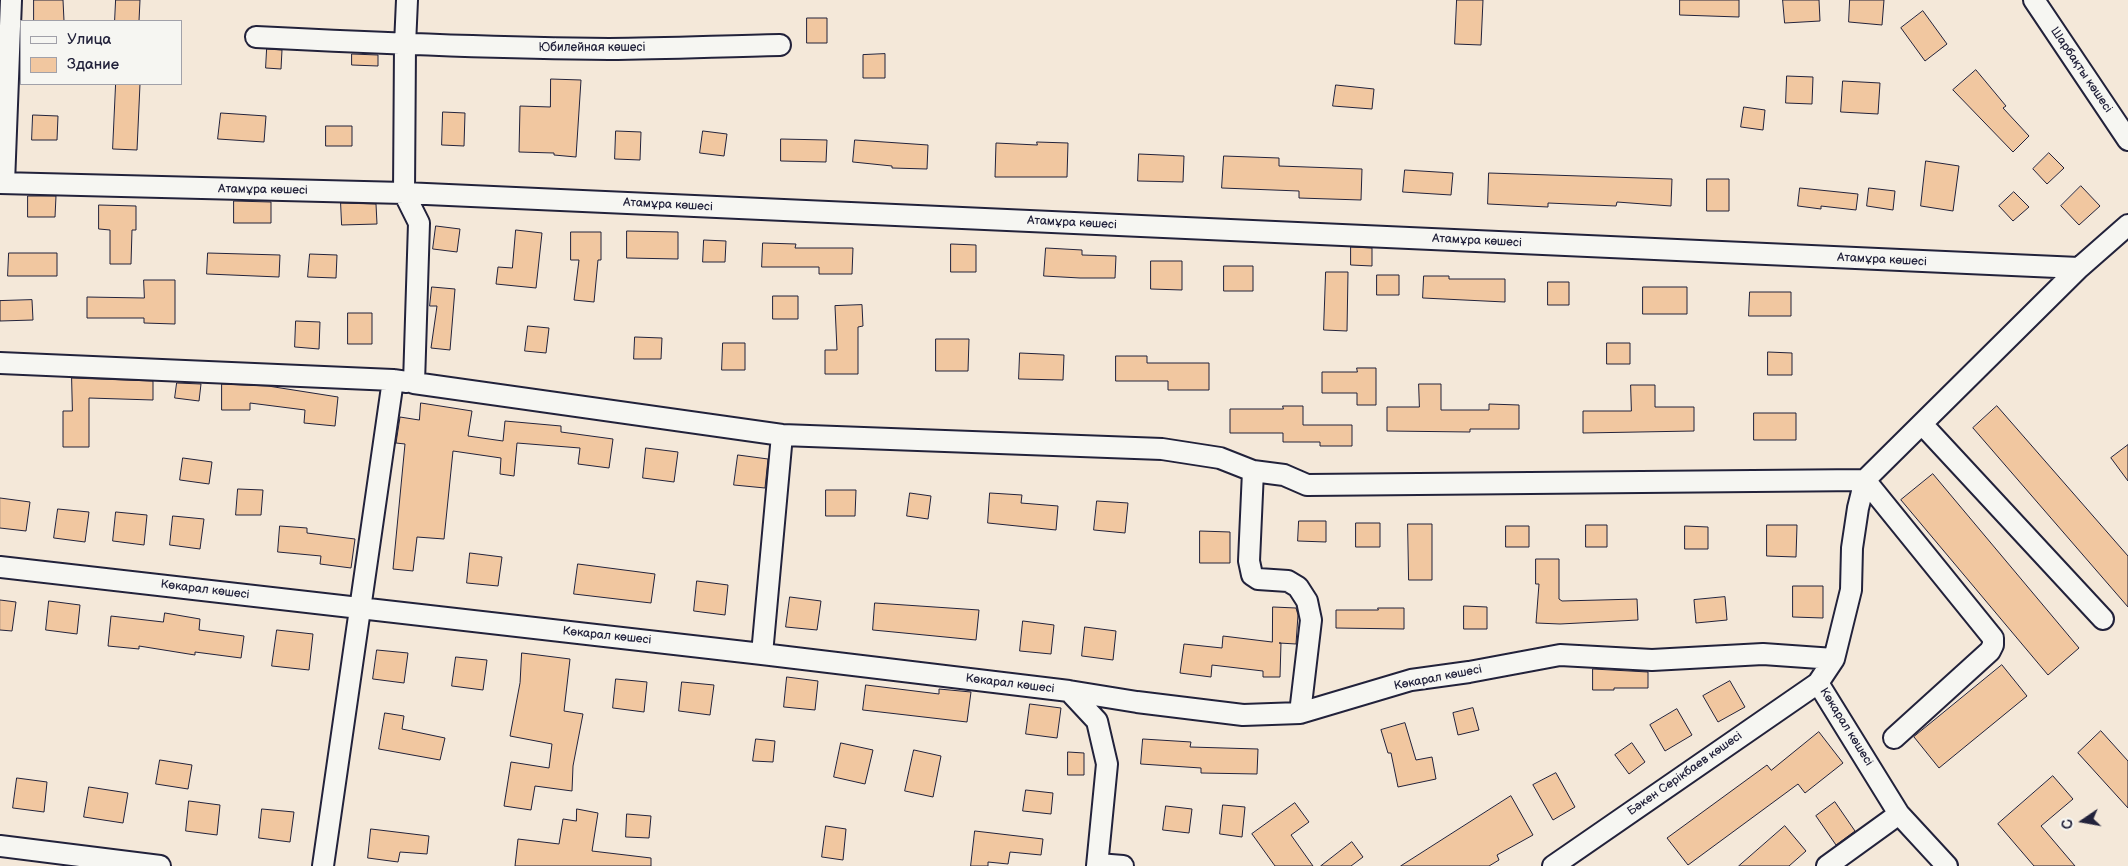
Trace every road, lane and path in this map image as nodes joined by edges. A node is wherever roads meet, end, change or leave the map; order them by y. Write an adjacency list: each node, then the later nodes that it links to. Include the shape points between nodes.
1 (11, 0): 8 (street)
2 (407, 0): 5 (street)
3 (2034, 0): 7 (street, Шарбақты көшесі)
4 (256, 37): 5 (street, Юбилейная көшесі)
5 (405, 45): 6 (street, Юбилейная көшесі, via 603,49); 9 (street)
6 (780, 45)
7 (2128, 140)
8 (2, 183): 9 (street, Атамұра көшесі)
9 (404, 193): 11 (street, Атамұра көшесі); 14 (street, via 419,223)
10 (2128, 225): 11 (street)
11 (2079, 268): 15 (street)
12 (0, 363): 13 (street)
13 (393, 380): 14 (street); 20 (street)
14 (414, 383): 16 (street)
15 (1922, 424): 18 (street); 21 (street)
16 (782, 434): 17 (street, via 1162,449 1220,458); 22 (street)
17 (1253, 471): 18 (street, via 1284,475 1307,485); 26 (street, via 1249,561 1252,575 1258,579 1288,581 1298,587 1307,601 1311,620)
18 (1865, 480): 23 (street, via 1852,548 1851,590); 27 (street, via 1992,638 1993,646)
19 (0, 567): 20 (street, Көкарал көшесі)
20 (360, 608): 22 (street, Көкарал көшесі); 32 (street)
21 (2103, 619)
22 (762, 654): 25 (street, Көкарал көшесі)
23 (1834, 659): 24 (street, Көкарал көшесі); 26 (street, Көкарал көшесі, via 1763,654 1652,660 1560,655 1412,680)
24 (1818, 683): 28 (street, Көкарал көшесі); 34 (street, Бәкен Серікбаев көшесі)
25 (1069, 691): 26 (street, Көкарал көшесі, via 1243,715); 30 (street, via 1097,721 1106,764)
26 (1300, 713)
27 (1894, 738)
28 (1899, 814): 35 (street); 36 (street, Көкарал көшесі)
29 (0, 846): 31 (street)
30 (1097, 865): 33 (street)
31 (160, 866)
32 (323, 866)
33 (1123, 866)
34 (1553, 866)
35 (1827, 866)
36 (1947, 866)

